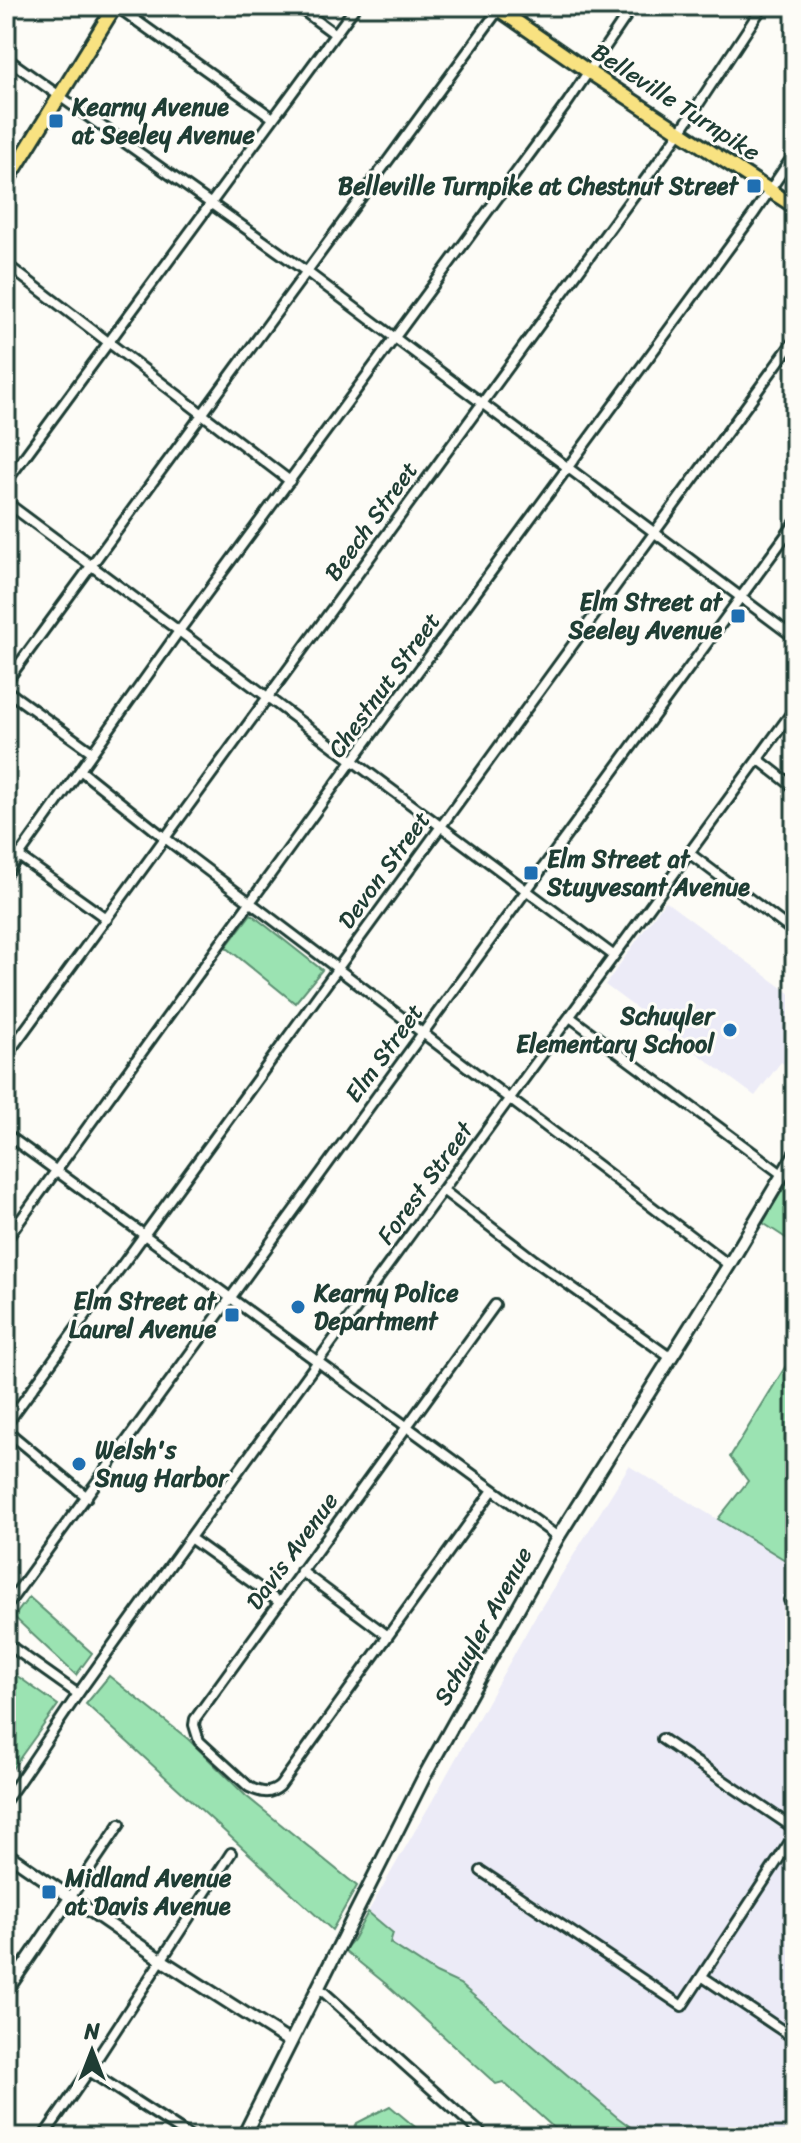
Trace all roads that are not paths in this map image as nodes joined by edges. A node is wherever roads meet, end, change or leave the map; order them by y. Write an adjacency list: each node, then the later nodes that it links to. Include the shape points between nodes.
1 (115, 6): 10 (main road); 11 (street)
2 (297, 6): 7 (street)
3 (356, 6): 7 (street)
4 (633, 6): 9 (street)
5 (763, 6): 12 (street, Beech Street)
6 (497, 8): 9 (main road, Belleville Turnpike); 19 (street)
7 (335, 34): 11 (street)
8 (6, 58): 10 (street)
9 (589, 72): 12 (main road, Belleville Turnpike); 20 (street)
10 (58, 96): 14 (main road); 16 (street)
11 (273, 118): 16 (street)
12 (680, 132): 15 (main road, Belleville Turnpike); 23 (street, Beech Street)
13 (795, 153): 15 (street, Chestnut Street)
14 (6, 183)
15 (770, 191): 17 (main road, Belleville Turnpike); 25 (street, Chestnut Street)
16 (210, 205): 19 (street); 22 (street)
17 (795, 207)
18 (6, 264): 22 (street)
19 (307, 272): 20 (street); 24 (street)
20 (394, 338): 23 (street); 26 (street)
21 (795, 339): 30 (street, Devon Street)
22 (109, 343): 24 (street); 27 (street)
23 (481, 404): 25 (street); 37 (street, Beech Street)
24 (204, 414): 26 (street); 31 (street)
25 (567, 468): 30 (street); 41 (street, Chestnut Street)
26 (290, 481): 33 (street)
27 (6, 482)
28 (6, 502): 31 (street)
29 (795, 523): 32 (street, Elm Street)
30 (654, 533): 32 (street); 44 (street, Devon Street)
31 (91, 566): 33 (street); 35 (street)
32 (741, 598): 34 (street); 50 (street, Elm Street)
33 (179, 631): 37 (street); 39 (street)
34 (795, 638)
35 (6, 682)
36 (6, 690): 39 (street)
37 (267, 696): 41 (street); 45 (street, Beech Street)
38 (795, 708): 40 (street, Forest Street)
39 (92, 752): 42 (street)
40 (758, 759): 43 (street); 47 (street, Forest Street)
41 (353, 760): 44 (street); 51 (street, Chestnut Street)
42 (80, 770): 45 (street); 48 (street)
43 (795, 788)
44 (440, 826): 50 (street); 55 (street, Devon Street)
45 (165, 838): 51 (street); 52 (street, Beech Street)
46 (6, 847): 48 (street)
47 (689, 853): 53 (street); 54 (street, Forest Street)
48 (18, 856): 49 (street); 52 (street)
49 (6, 874)
50 (526, 891): 54 (street); 57 (street, Elm Street)
51 (251, 902): 55 (street); 62 (street, Chestnut Street)
52 (107, 919): 58 (street, Beech Street)
53 (795, 933)
54 (613, 955): 56 (street, Forest Street)
55 (338, 968): 57 (street); 65 (street, Devon Street)
56 (570, 1017): 59 (street, Forest Street); 63 (street)
57 (423, 1033): 59 (street); 68 (street, Elm Street)
58 (6, 1056)
59 (510, 1099): 64 (street, Forest Street); 67 (street)
60 (6, 1134): 62 (street)
61 (795, 1154): 63 (main road, Schuyler Avenue)
62 (56, 1172): 65 (street); 66 (street, Chestnut Street)
63 (783, 1175): 67 (main road, Schuyler Avenue)
64 (444, 1191): 70 (street); 71 (street, Forest Street)
65 (144, 1234): 68 (street); 72 (street, Devon Street)
66 (6, 1240)
67 (729, 1265): 70 (main road, Schuyler Avenue)
68 (231, 1299): 71 (street); 75 (street, Elm Street)
69 (495, 1305): 73 (street, Davis Avenue)
70 (671, 1358): 76 (main road, Schuyler Avenue)
71 (318, 1363): 73 (street); 77 (street, Forest Street)
72 (6, 1427): 75 (street)
73 (407, 1428): 74 (street); 78 (street, Davis Avenue)
74 (493, 1490): 76 (street); 81 (street)
75 (87, 1497): 80 (street, Elm Street)
76 (558, 1537): 94 (main road, Schuyler Avenue, via 425,1775)
77 (190, 1538): 79 (street); 83 (street, Forest Street)
78 (301, 1571): 79 (street, Davis Avenue); 81 (street)
79 (279, 1602): 81 (street, Davis Avenue, via 194,1725 199,1741 259,1792 280,1786)
80 (6, 1607)
81 (388, 1636)
82 (6, 1643): 83 (street)
83 (78, 1694): 85 (street, Forest Street)
84 (662, 1739): 87 (street)
85 (6, 1800)
86 (120, 1824): 91 (street)
87 (795, 1832): 93 (street)
88 (6, 1853): 91 (street)
89 (231, 1853): 92 (street)
90 (481, 1871): 93 (street, via 682,2006)
91 (70, 1898): 92 (street); 95 (street)
92 (160, 1959): 97 (street); 98 (street)
93 (703, 1977): 96 (street)
94 (318, 1987): 97 (main road, Schuyler Avenue); 102 (street)
95 (6, 1992)
96 (795, 2039)
97 (290, 2042): 101 (main road, Schuyler Avenue)
98 (89, 2071): 99 (street); 100 (street)
99 (43, 2137)
100 (191, 2137)
101 (243, 2137)
102 (485, 2137)

